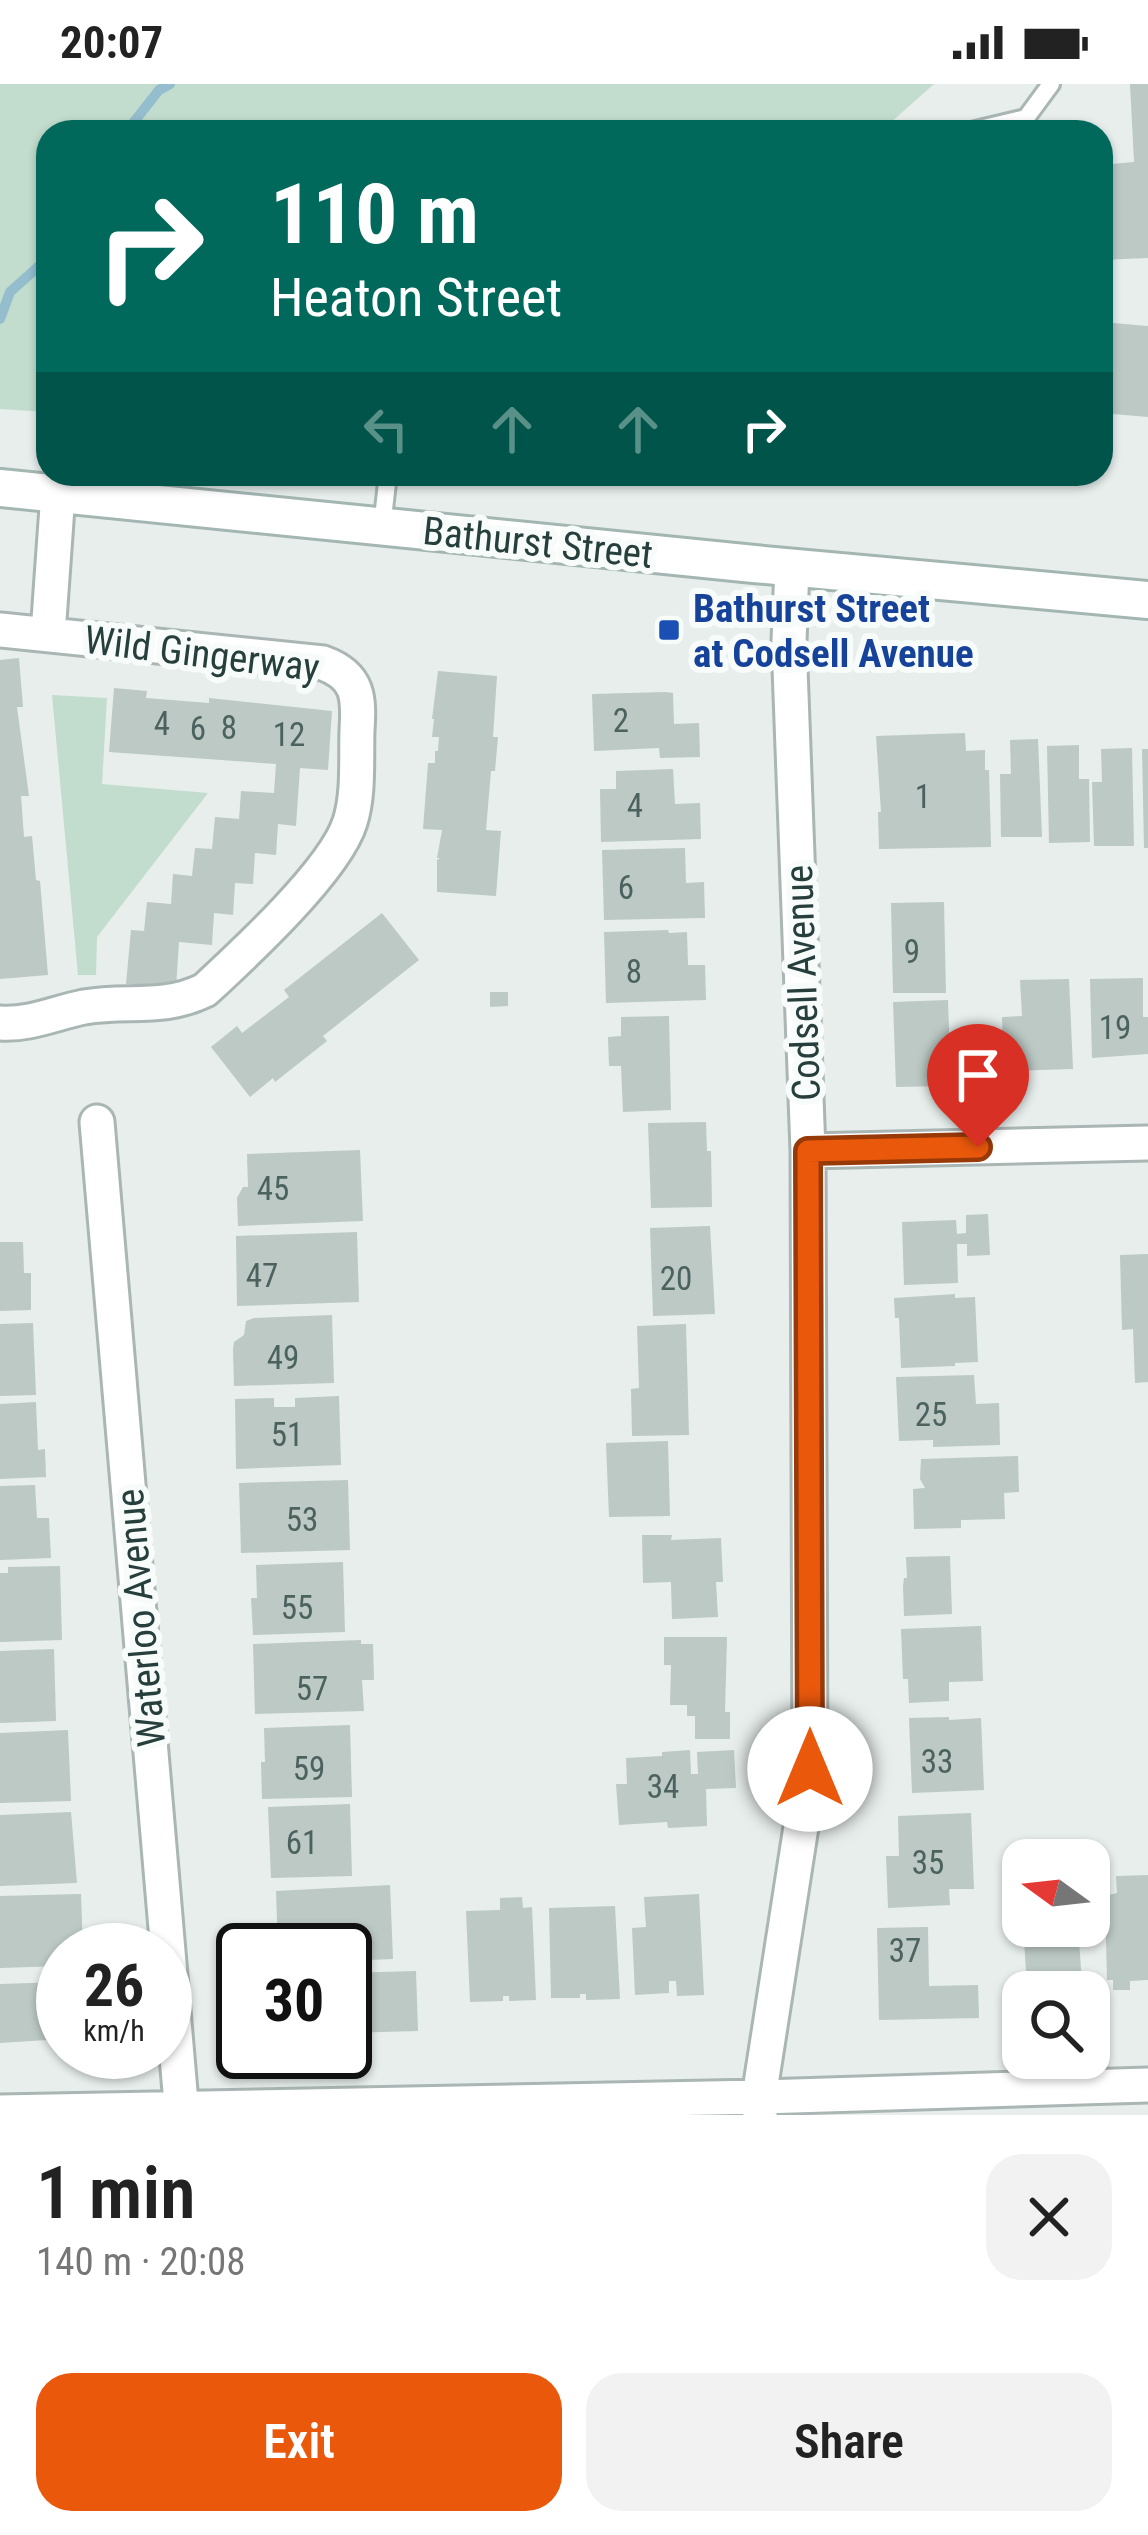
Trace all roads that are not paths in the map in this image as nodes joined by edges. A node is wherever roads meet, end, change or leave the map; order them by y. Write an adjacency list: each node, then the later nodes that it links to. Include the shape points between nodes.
1 (1051, 84): 2 (lane)
2 (1018, 120)
3 (387, 486): 6 (lane)
4 (0, 488): 5 (main road, Bathurst Street)
5 (58, 493): 6 (main road, Bathurst Street); 10 (street, Wild Gingerway)
6 (382, 527): 7 (main road, Bathurst Street)
7 (792, 567): 8 (main road, Bathurst Street); 14 (street, Codsell Avenue)
8 (1148, 600)
9 (0, 630): 10 (street, Wild Gingerway)
10 (48, 634): 11 (street, Wild Gingerway, via 334,667 359,698 351,820 316,877 205,990 183,1001 88,1006)
11 (0, 1023)
12 (97, 1122): 18 (street, Waterloo Avenue)
13 (1148, 1143): 14 (street)
14 (808, 1151): 16 (street, Codsell Avenue, via 810,1769)
15 (1148, 2085): 16 (street)
16 (759, 2106): 18 (street)
17 (0, 2112): 18 (street)
18 (182, 2112)

